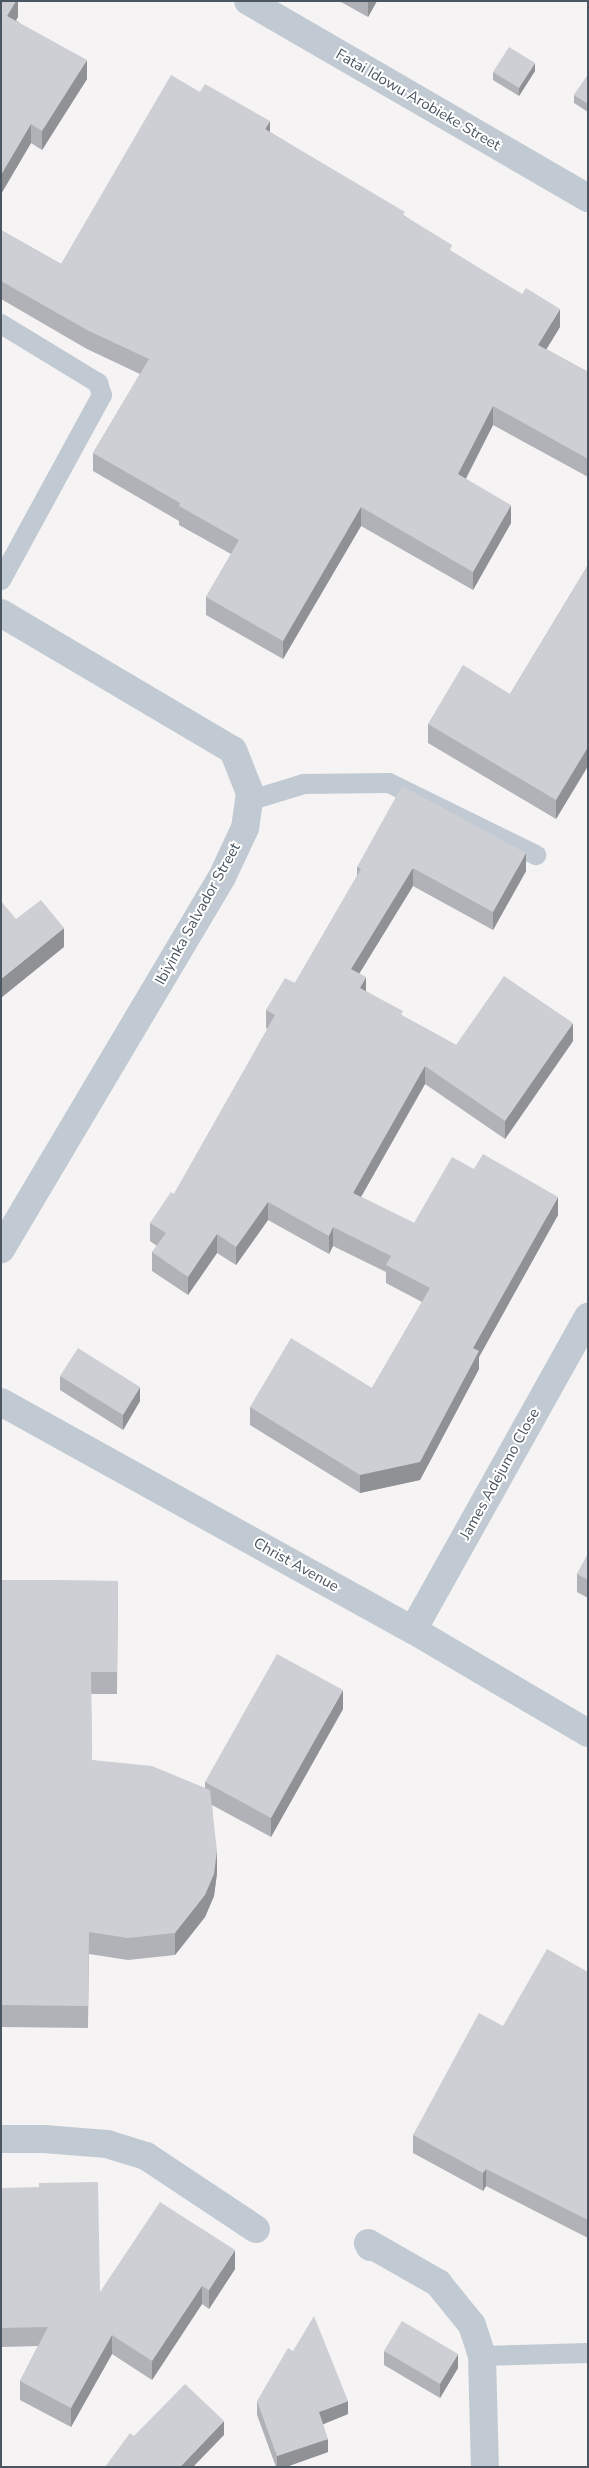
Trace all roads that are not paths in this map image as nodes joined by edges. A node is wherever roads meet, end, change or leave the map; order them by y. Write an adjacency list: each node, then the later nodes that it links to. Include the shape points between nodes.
1 (248, 1): 2 (street, Fatai Idowu Arobieke Street)
2 (588, 198)
3 (1, 324): 4 (lane, via 98,383 102,394)
4 (1, 580)
5 (1, 613): 6 (street, Ibiyinka Salvador Street, via 233,750 250,793)
6 (248, 801): 7 (lane, via 304,784 389,782); 8 (street, Ibiyinka Salvador Street, via 245,828 222,877)
7 (536, 855)
8 (1, 1249)
9 (588, 1318): 11 (street, James Adejumo Close)
10 (1, 1402): 11 (street, Christ Avenue)
11 (413, 1630): 12 (street, Christ Avenue)
12 (588, 1732)
13 (1, 2139): 14 (street, via 107,2144 146,2156)
14 (256, 2229)
15 (370, 2247): 17 (street, via 368,2243 438,2282 472,2326)
16 (588, 2353): 17 (lane)
17 (482, 2356): 18 (street)
18 (485, 2467)

